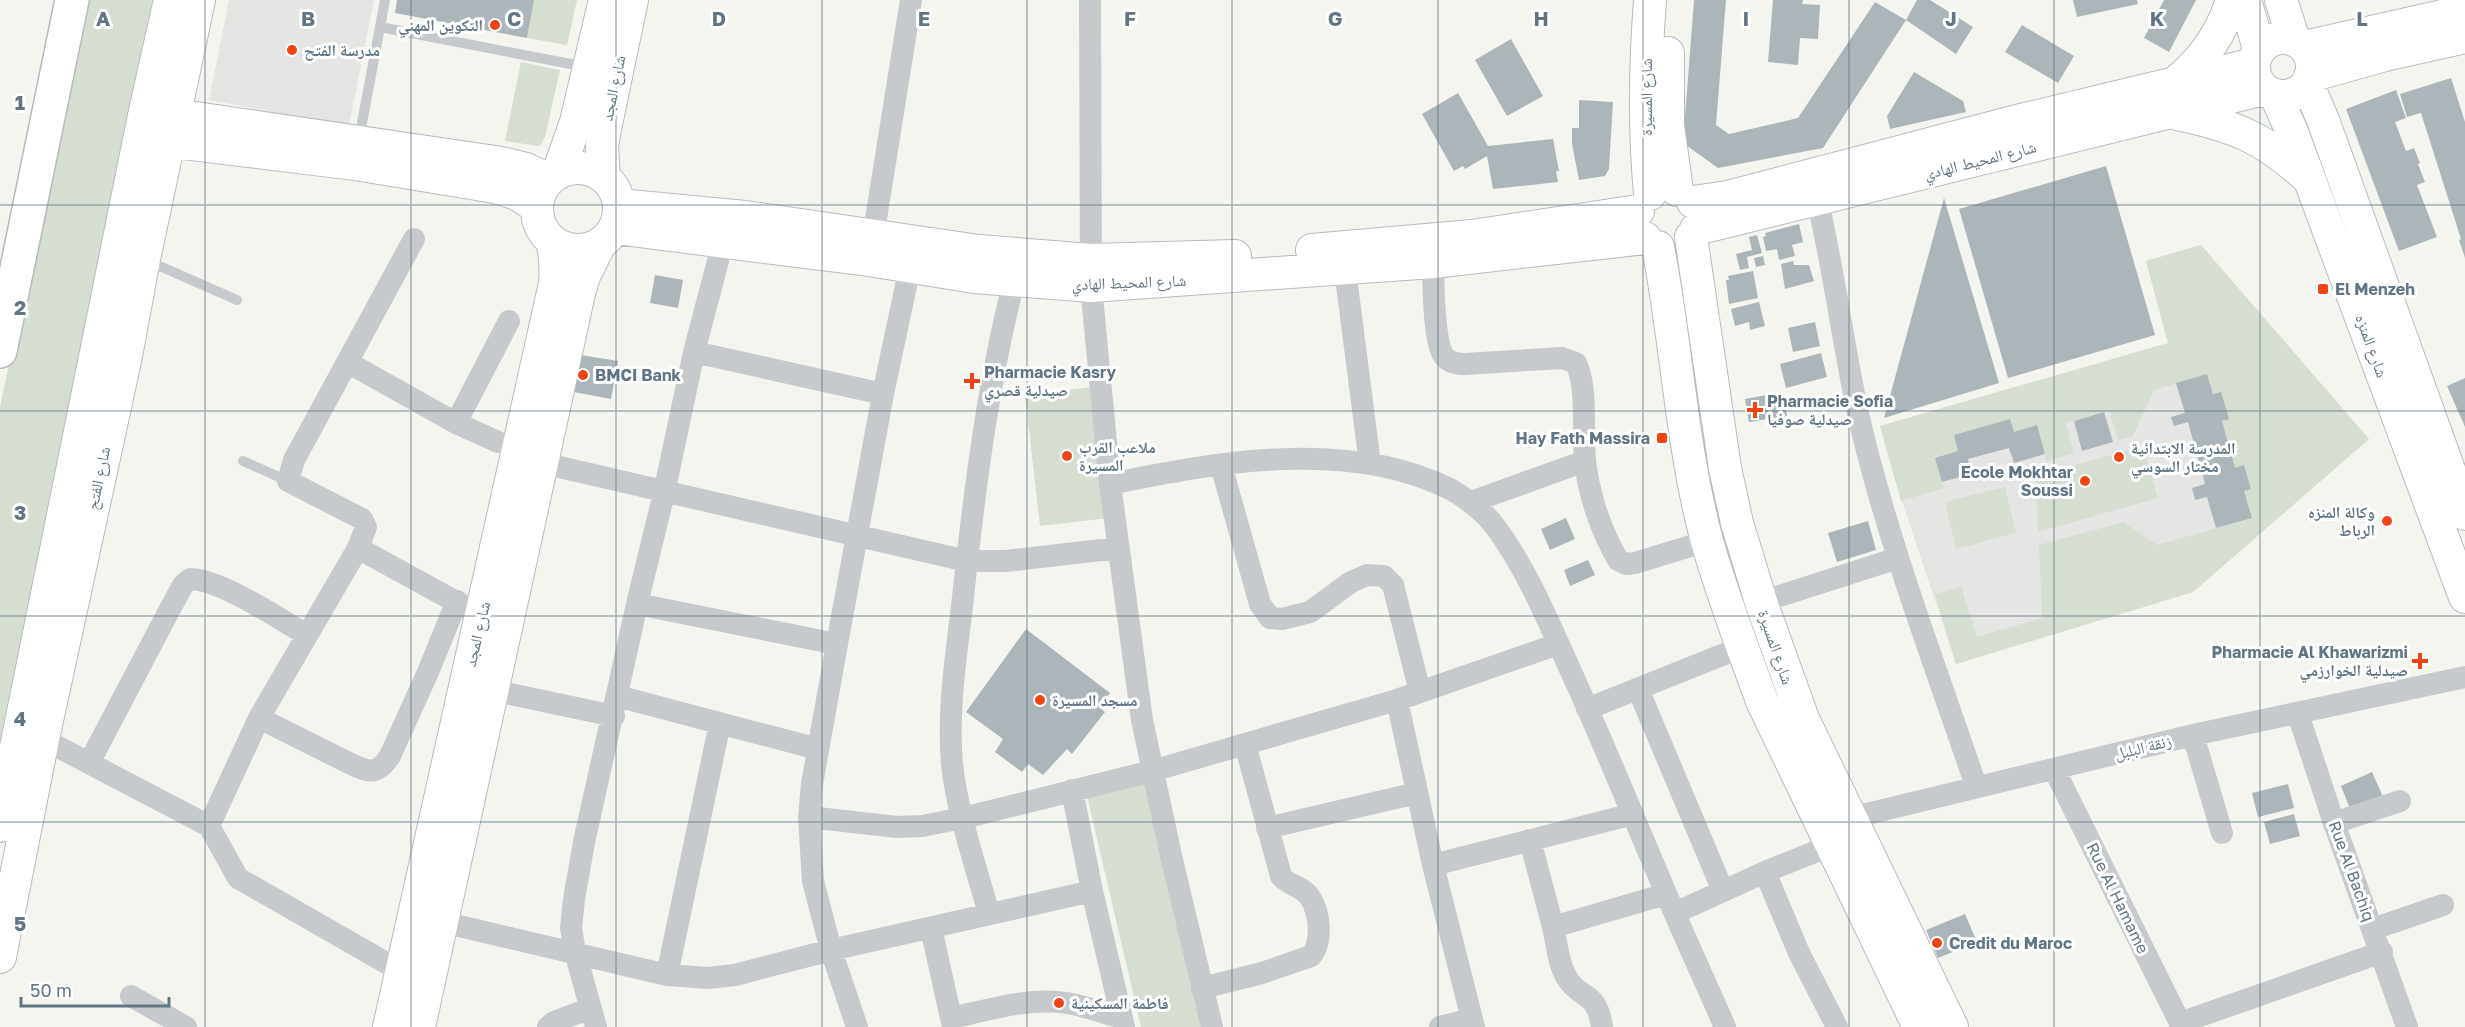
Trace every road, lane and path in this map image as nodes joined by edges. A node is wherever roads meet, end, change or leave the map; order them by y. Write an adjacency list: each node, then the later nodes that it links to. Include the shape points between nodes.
1 (72, 0): 41 (highway)
2 (170, 0): 21 (street, شارع الفتح)
3 (199, 0): 21 (street, شارع الفتح)
4 (385, 0): 15 (lane)
5 (605, 0): 17 (street, شارع المجد)
6 (632, 0): 23 (street, شارع المجد, via 602,145)
7 (911, 0): 32 (street)
8 (1090, 0): 38 (street)
9 (1650, 0): 27 (street, شارع المسيرة, via 1646,131)
10 (1670, 0): 27 (street, شارع المسيرة)
11 (2232, 0): 19 (street, via 2211,46)
12 (2245, 0): 18 (street, شارع المنزه)
13 (2281, 0): 16 (street, شارع المنزه)
14 (2457, 26): 16 (street)
15 (380, 27): 17 (lane); 22 (lane)
16 (2304, 61): 18 (street, via 2295,93); 18 (street, via 2275,39); 56 (street, شارع المنزه)
17 (589, 68): 25 (street, شارع المجد, via 572,140)
18 (2263, 75): 19 (street, شارع المحيط الهادي); 20 (street, شارع المحيط الهادي); 24 (street, شارع المنزه)
19 (2176, 82): 26 (street, شارع المحيط الهادي, via 1980,130)
20 (2174, 113): 24 (street, via 2250,135); 26 (street, شارع المحيط الهادي)
21 (157, 126): 22 (street); 36 (street, شارع الفتح); 96 (street, شارع الفتح)
22 (357, 153): 25 (street, via 517,194)
23 (604, 177): 25 (street, via 571,168); 28 (street, via 612,185)
24 (2310, 180): 63 (street, شارع المنزه)
25 (548, 186): 30 (street, via 538,219)
26 (1814, 188): 27 (street, شارع المحيط الهادي); 61 (street, via 1848,369)
27 (1669, 219): 33 (street, شارع المحيط الهادي, via 1551,226); 58 (street, شارع المسيرة, via 1694,481); 64 (street, شارع المسيرة, via 1737,523)
28 (611, 226): 30 (street, via 590,249 576,251); 31 (street, شارع المحيط الهادي); 32 (street, شارع المحيط الهادي, via 745,217); 49 (street, شارع المجد, via 579,293)
29 (414, 239): 43 (street)
30 (552, 241): 66 (street, شارع المجد, via 557,273 554,288)
31 (723, 242): 32 (street, شارع المحيط الهادي); 42 (street)
32 (871, 248): 34 (street, شارع المحيط الهادي)
33 (1432, 251): 35 (street, شارع المحيط الهادي); 48 (street, via 1444,357 1452,363 1465,364 1562,358 1576,363 1582,386)
34 (912, 254): 37 (street, شارع المحيط الهادي); 44 (street)
35 (1344, 258): 38 (street, شارع المحيط الهادي, via 1224,256); 50 (street)
36 (144, 259): 39 (lane); 82 (street, شارع الفتح)
37 (1017, 267): 38 (street, شارع المحيط الهادي); 62 (street, via 1002,328)
38 (1091, 273): 53 (street)
39 (237, 300)
40 (509, 321): 45 (street)
41 (0, 351)
42 (694, 352): 44 (street); 54 (street)
43 (347, 362): 45 (street); 52 (street, via 294,460)
44 (883, 394): 57 (street)
45 (456, 423): 46 (street)
46 (498, 442)
47 (243, 461): 52 (lane)
48 (1585, 461): 55 (street); 58 (street, via 1597,514 1613,552 1622,563 1635,563)
49 (542, 463): 54 (street); 72 (street, شارع المجد)
50 (1370, 464): 51 (street, via 1316,460); 55 (street, via 1449,489)
51 (1221, 465): 53 (street); 74 (street, via 1260,604 1270,618 1310,612 1350,582 1367,575 1384,576 1393,585)
52 (288, 481): 59 (street, via 362,519 366,527)
53 (1110, 484): 60 (street)
54 (664, 493): 57 (street); 65 (street)
55 (1471, 502): 69 (street, via 1493,523 1512,551)
56 (2465, 514)
57 (858, 537): 62 (street); 68 (street)
58 (1707, 541): 70 (street, شارع المسيرة)
59 (358, 548): 66 (street); 67 (street)
60 (1118, 548): 62 (street, via 1006,561); 87 (street)
61 (1898, 558): 64 (street); 88 (street)
62 (967, 561): 94 (street, via 950,733 952,767)
63 (2465, 597)
64 (1761, 602): 99 (street, شارع المسيرة, via 1803,719)
65 (637, 604): 68 (street); 76 (street)
66 (469, 609): 72 (street, شارع المجد); 79 (street, via 433,663 390,756 377,771 365,771)
67 (307, 635): 79 (street); 85 (street, via 219,586 203,579 190,579 183,585)
68 (837, 644): 84 (street)
69 (1558, 644): 74 (street); 77 (street)
70 (1742, 646): 73 (street); 99 (street, شارع المسيرة, via 1762,701)
71 (2465, 677): 78 (street, زنقة البلبل)
72 (479, 688): 76 (street); 109 (street, شارع المجد); 117 (street, شارع المجد)
73 (1638, 689): 77 (street); 105 (street)
74 (1420, 692): 75 (street)
75 (1397, 700): 83 (street); 90 (street)
76 (616, 706): 80 (street); 114 (street, via 574,899)
77 (1587, 709): 92 (street)
78 (2298, 714): 81 (street, زنقة البلبل); 95 (street, Rue Al Bachiq)
79 (259, 718): 97 (street)
80 (720, 723): 84 (street); 118 (street)
81 (2193, 735): 86 (street, زنقة البلبل); 100 (street)
82 (43, 739): 85 (street); 116 (street, شارع الفتح)
83 (1245, 744): 87 (street); 98 (street)
84 (818, 749): 93 (street)
85 (89, 763): 97 (street)
86 (2054, 769): 88 (street, زنقة البلبل); 125 (street, Rue Al Hamame)
87 (1152, 771): 89 (street); 119 (street)
88 (1976, 786): 99 (street, زنقة البلبل)
89 (1072, 790): 94 (street); 104 (street)
90 (1417, 793): 98 (street); 102 (street)
91 (2400, 801): 95 (street)
92 (1633, 814): 101 (street); 106 (street)
93 (809, 817): 94 (street, via 897,827); 113 (street, via 813,881)
94 (963, 818): 108 (street)
95 (2334, 823): 112 (street, Rue Al Bachiq)
96 (0, 826)
97 (209, 826): 117 (street, via 238,878)
98 (1267, 828): 119 (street, via 1281,876 1309,896 1320,931 1317,950 1297,962)
99 (1835, 830): 103 (street, زنقة البلبل); 136 (street, شارع المسيرة); 137 (street, شارع المسيرة)
100 (2222, 833)
101 (1530, 840): 102 (street); 110 (street)
102 (1433, 865): 124 (street)
103 (1766, 872): 105 (street, زنقة البلبل); 135 (street, via 1799,953)
104 (1092, 891): 108 (street); 123 (street)
105 (1723, 891): 106 (street, زنقة البلبل)
106 (1671, 904): 110 (street, زنقة البلبل); 134 (street)
107 (2443, 905): 112 (street)
108 (989, 914): 111 (street)
109 (442, 922): 114 (street); 128 (street, شارع المجد)
110 (1553, 927): 133 (street, via 1568,980 1593,1000)
111 (931, 928): 113 (street); 122 (street)
112 (2373, 928): 115 (street, Rue Al Bachiq)
113 (831, 950): 118 (street, via 735,975); 130 (street)
114 (575, 952): 118 (street); 121 (street)
115 (2382, 952): 125 (street); 138 (street, Rue Al Bachiq)
116 (0, 957)
117 (402, 972): 127 (street, شارع المجد)
118 (667, 975)
119 (1202, 988): 131 (street)
120 (131, 996): 126 (street)
121 (594, 1018): 129 (street, via 554,1022)
122 (952, 1022): 123 (street, via 1026,1003 1050,1002 1068,1003)
123 (1123, 1022)
124 (1473, 1023): 132 (street)
125 (2181, 1025)
126 (186, 1027)
127 (389, 1027)
128 (419, 1027)
129 (548, 1027)
130 (857, 1027)
131 (1212, 1027)
132 (1440, 1027)
133 (1602, 1027)
134 (1725, 1027)
135 (1837, 1027)
136 (1919, 1027)
137 (1952, 1027)
138 (2407, 1027)

